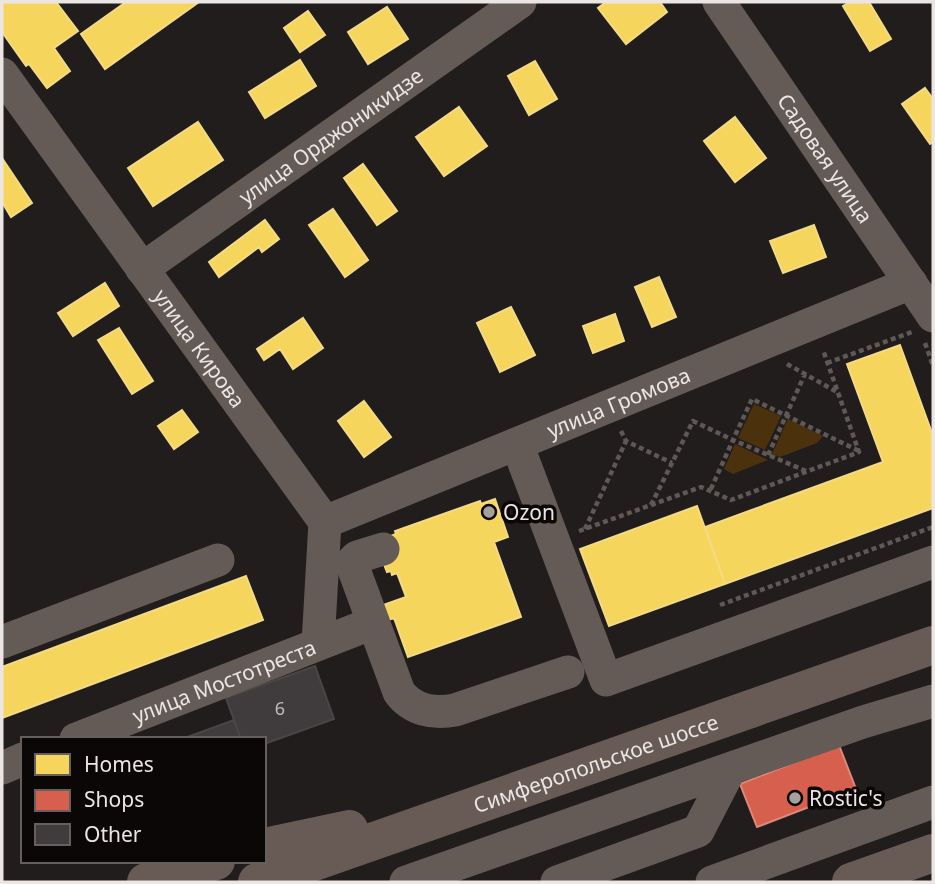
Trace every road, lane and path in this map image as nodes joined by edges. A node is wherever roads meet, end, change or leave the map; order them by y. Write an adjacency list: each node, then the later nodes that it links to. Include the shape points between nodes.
1 (520, 2): 4 (street, улица Орджоникидзе)
2 (719, 2): 5 (street, Садовая улица)
3 (2, 74): 4 (street, улица Кирова)
4 (142, 269): 23 (street, улица Кирова)
5 (911, 283): 6 (street, улица Громова); 7 (street, Садовая улица)
6 (813, 323): 8 (path); 12 (street, улица Громова)
7 (926, 323): 8 (path)
8 (827, 363): 11 (path)
9 (787, 364): 10 (path)
10 (805, 374): 11 (path); 13 (path)
11 (838, 393): 17 (path)
12 (610, 405): 15 (path); 16 (street, улица Громова)
13 (786, 415): 14 (path, via 752,399); 17 (path); 18 (path)
14 (733, 440): 18 (path); 19 (path, via 693,421); 21 (path)
15 (626, 441): 19 (path); 25 (path)
16 (517, 444): 23 (street, улица Громова); 29 (street, via 606,680)
17 (859, 452): 20 (path)
18 (768, 455): 20 (path)
19 (672, 463): 22 (path)
20 (806, 472): 21 (path, via 731,500)
21 (710, 491): 22 (path, via 701,487)
22 (651, 505): 25 (path)
23 (325, 522): 33 (street)
24 (933, 527): 30 (path)
25 (585, 529): 26 (path)
26 (572, 533)
27 (383, 549): 31 (street, via 353,561)
28 (218, 560): 32 (street)
29 (933, 562)
30 (714, 607)
31 (373, 624): 33 (street, улица Мостотреста); 35 (street, via 399,692 416,708 455,710)
32 (2, 642)
33 (318, 644): 37 (street, улица Мостотреста)
34 (933, 645): 42 (main road, Симферопольское шоссе)
35 (568, 672)
36 (933, 701): 40 (street)
37 (81, 737)
38 (21, 760): 39 (street)
39 (2, 768)
40 (729, 771): 46 (street); 50 (street, via 698,831)
41 (933, 802): 51 (street)
42 (481, 803): 43 (main road); 48 (main road, Симферопольское шоссе)
43 (266, 847)
44 (933, 853): 52 (main road)
45 (209, 863): 47 (main road)
46 (458, 874): 49 (street)
47 (146, 882)
48 (257, 882)
49 (407, 882)
50 (557, 882)
51 (712, 882)
52 (851, 882)

